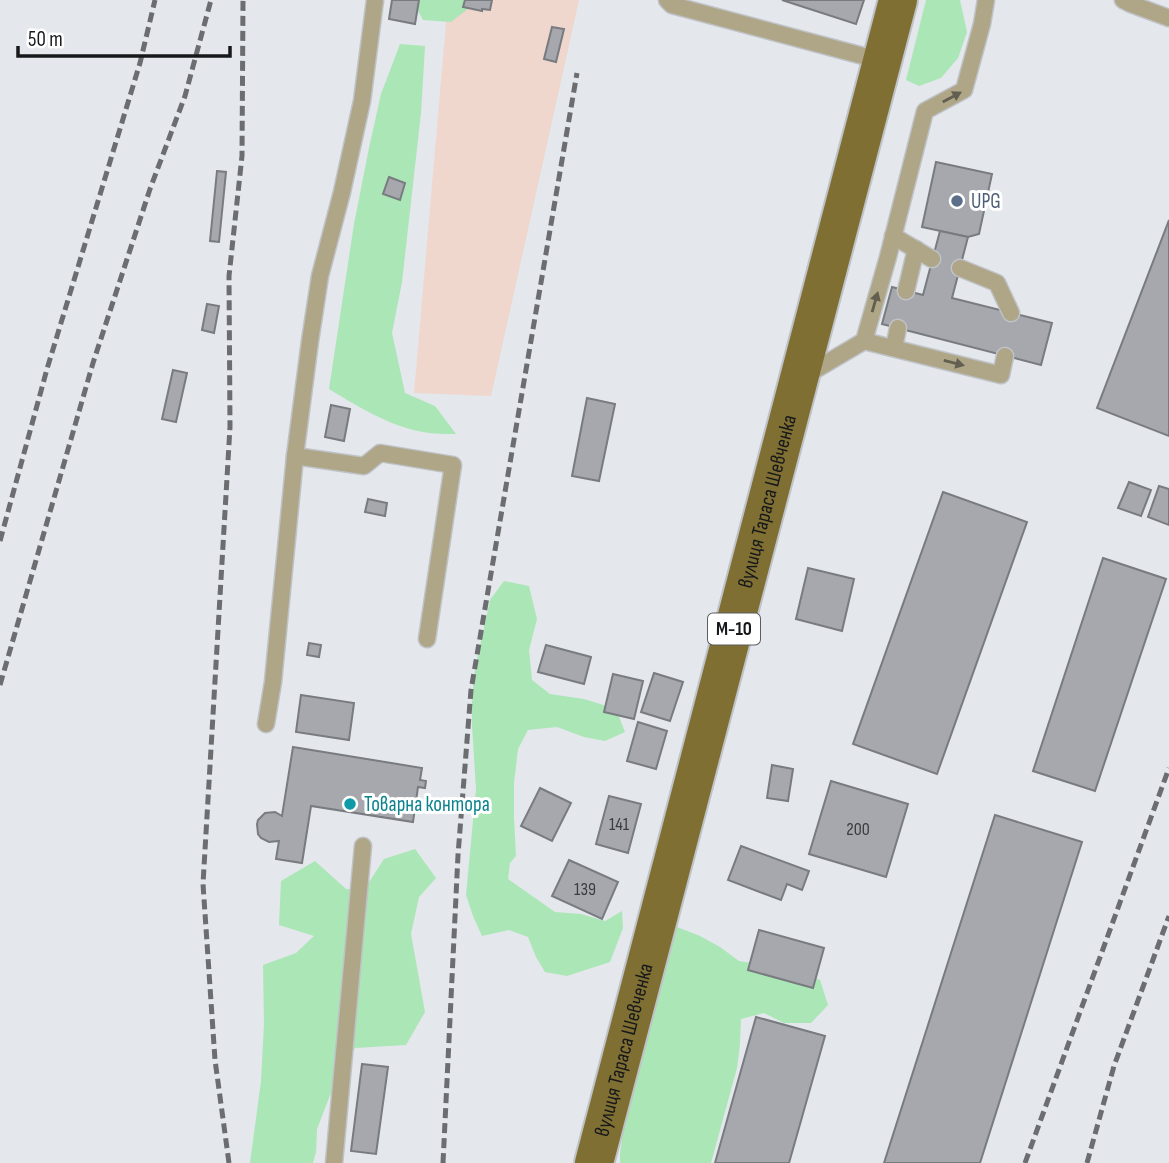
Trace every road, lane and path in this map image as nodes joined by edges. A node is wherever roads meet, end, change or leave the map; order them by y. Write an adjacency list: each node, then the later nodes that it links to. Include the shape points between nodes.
1 (375, 0): 19 (lane, via 362,101 320,276)
2 (667, 0): 7 (lane)
3 (898, 0): 7 (main road, вулиця Тараса Шевченка / М-10)
4 (986, 0): 8 (lane, one-way to 4, via 925,111 964,90)
5 (1123, 0): 6 (lane)
6 (1169, 18)
7 (882, 61): 18 (main road, вулиця Тараса Шевченка / М-10)
8 (893, 236): 9 (lane); 15 (lane, one-way to 8)
9 (916, 249): 10 (lane); 12 (lane)
10 (932, 260)
11 (960, 268): 13 (lane, via 997,283)
12 (906, 291)
13 (1011, 313)
14 (898, 328): 16 (lane)
15 (864, 341): 16 (lane); 18 (lane)
16 (894, 348): 17 (lane, one-way to 17, via 1001,374)
17 (1005, 355)
18 (798, 380): 24 (main road, вулиця Тараса Шевченка / М-10)
19 (295, 456): 20 (lane, via 364,466 380,453 453,465); 21 (lane)
20 (427, 639)
21 (266, 724)
22 (363, 846): 23 (lane)
23 (334, 1163)
24 (594, 1163)

